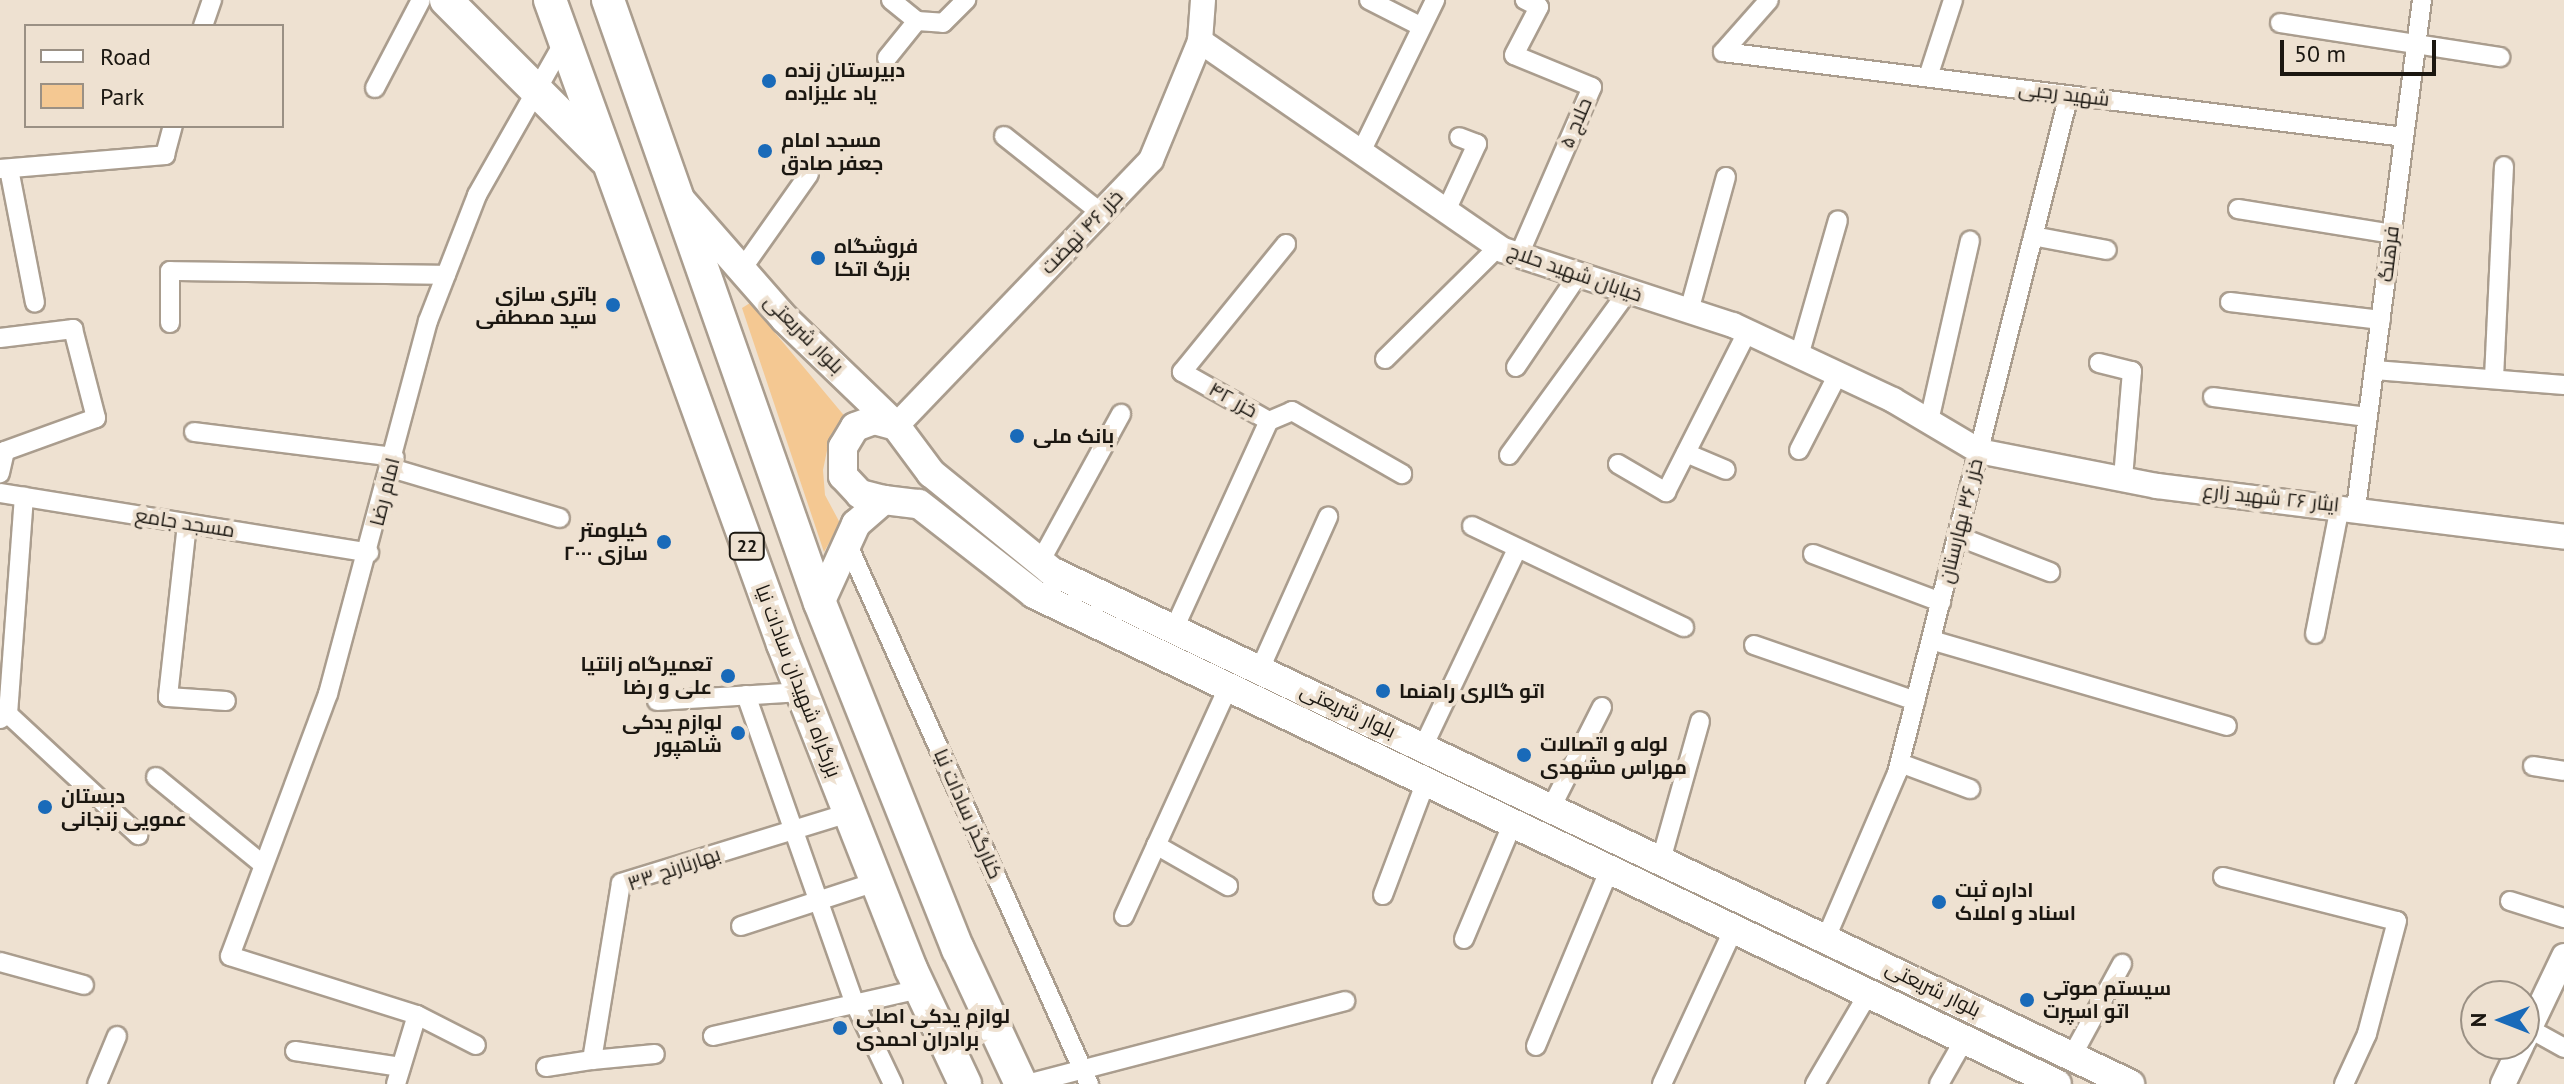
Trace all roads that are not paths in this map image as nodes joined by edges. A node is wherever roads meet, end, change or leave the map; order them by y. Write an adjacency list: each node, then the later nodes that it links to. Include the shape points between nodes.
1 (212, 0): 16 (street)
2 (550, 0): 18 (highway, بزرگراه شهیدان سادات نیا / 22)
3 (608, 0): 37 (highway, 22)
4 (891, 0): 14 (street)
5 (966, 0): 14 (street, via 943,23)
6 (1203, 0): 19 (street, خزر ۴۶ نهضت)
7 (1369, 0): 17 (street)
8 (1435, 0): 17 (street)
9 (1525, 0): 47 (street, حلاج ۵, via 1539,7 1514,55 1592,87)
10 (1769, 0): 23 (street, شهید رجبی, via 1723,52)
11 (1953, 0): 23 (street)
12 (2422, 0): 20 (street, فرهنگ)
13 (447, 1): 24 (street); 25 (highway)
14 (917, 21): 22 (street)
15 (2280, 23): 20 (street)
16 (204, 24)
17 (1422, 27): 31 (street)
18 (565, 40): 25 (street, امام رضا); 32 (highway, بزرگراه شهیدان سادات نیا / 22)
19 (1200, 41): 31 (street, خیابان شهید حلاج); 40 (street, خزر ۴۶ نهضت, via 1151,160)
20 (2416, 46): 21 (street); 30 (street, فرهنگ)
21 (2500, 57)
22 (887, 58)
23 (1928, 77): 26 (street, شهید رجبی)
24 (375, 88)
25 (532, 89): 32 (highway); 49 (street, امام رضا)
26 (2069, 95): 30 (street, شهید رجبی); 43 (street, خزر ۳۶ بهارستان)
27 (172, 128): 34 (street, via 165,155)
28 (1004, 136): 40 (street)
29 (1459, 137): 39 (street, via 1477,144)
30 (2404, 137): 42 (street, فرهنگ)
31 (1361, 152): 39 (street, خیابان شهید حلاج)
32 (609, 164): 109 (highway, بزرگراه شهیدان سادات نیا / 22)
33 (2504, 166): 65 (street)
34 (4, 169): 53 (street)
35 (809, 174): 48 (street)
36 (1726, 177): 54 (street)
37 (673, 191): 48 (main road, بلوار شریعتی); 101 (highway, 22)
38 (2238, 209): 42 (street)
39 (1446, 211): 47 (street, خیابان شهید حلاج)
40 (1101, 213): 72 (street, خزر ۴۶ نهضت)
41 (1838, 220): 59 (street)
42 (2392, 234): 55 (street, فرهنگ)
43 (2033, 236): 46 (street); 75 (street, خزر ۳۶ بهارستان)
44 (1970, 241): 71 (street)
45 (1286, 244): 70 (street, خزر ۴۲, via 1182,372)
46 (2107, 250)
47 (1509, 251): 50 (street, خیابان شهید حلاج); 60 (street)
48 (742, 269): 72 (main road, بلوار شریعتی)
49 (446, 275): 56 (street, via 170,271); 78 (street, امام رضا)
50 (1578, 275): 51 (street, خیابان شهید حلاج); 62 (street)
51 (1628, 291): 54 (street, خیابان شهید حلاج); 77 (street)
52 (2230, 302): 55 (street)
53 (35, 303)
54 (1689, 311): 57 (street, خیابان شهید حلاج)
55 (2381, 320): 63 (street, فرهنگ)
56 (170, 323)
57 (1747, 332): 59 (street, خیابان شهید حلاج); 76 (street)
58 (0, 338): 81 (street, via 73,329 96,418 5,451)
59 (1799, 356): 64 (street, خیابان شهید حلاج)
60 (1385, 359)
61 (2099, 363): 83 (street, via 2132,371)
62 (1516, 367)
63 (2374, 370): 65 (street); 69 (street, فرهنگ)
64 (1838, 374): 71 (street, خیابان شهید حلاج); 74 (street)
65 (2494, 378): 66 (street)
66 (2564, 385)
67 (2213, 397): 69 (street)
68 (1121, 414): 98 (street)
69 (2368, 417): 87 (street, فرهنگ)
70 (1269, 421): 82 (street, via 1292,411); 103 (street, خزر ۴۲)
71 (1929, 421): 75 (street, خیابان شهید حلاج)
72 (896, 426): 86 (main road, بلوار شریعتی, via 874,420 855,427 843,447 843,476 860,494); 98 (main road, بلوار شریعتی, via 931,473)
73 (194, 432): 78 (street)
74 (1799, 450)
75 (1979, 451): 83 (street, ایثار ۲۶ شهید زارع); 92 (street, خزر ۳۶ بهارستان)
76 (1686, 453): 79 (street, via 1666,492); 80 (street)
77 (1509, 455)
78 (392, 463): 89 (street); 96 (street, امام رضا)
79 (1618, 464)
80 (1726, 470)
81 (0, 473)
82 (1402, 474)
83 (2123, 479): 87 (street, ایثار ۲۶ شهید زارع)
84 (0, 493): 85 (street, مسجد جامع)
85 (24, 497): 90 (street, مسجد جامع); 115 (street)
86 (884, 500): 94 (main road); 108 (main road, بلوار شریعتی, via 919,504 1034,594)
87 (2348, 507): 93 (street, ایثار ۲۶ شهید زارع); 104 (street, فرهنگ)
88 (1328, 517): 107 (street)
89 (560, 518)
90 (187, 524): 96 (street, مسجد جامع); 111 (street, via 168,697)
91 (1472, 526): 95 (street)
92 (1957, 536): 99 (street); 100 (street, خزر ۳۶ بهارستان)
93 (2564, 537)
94 (847, 543): 101 (main road); 170 (street, کنارگذر سادات نیا)
95 (1517, 549): 102 (street); 118 (street)
96 (369, 553): 132 (street, امام رضا, via 328,694)
97 (1813, 554): 100 (street)
98 (1040, 562): 103 (main road, بلوار شریعتی)
99 (2050, 572)
100 (1941, 602): 105 (street, خزر ۳۶ بهارستان)
101 (820, 603): 174 (highway, 22, via 958,949)
102 (1684, 627)
103 (1174, 629): 107 (main road, بلوار شریعتی)
104 (2315, 634)
105 (1931, 640): 113 (street, خزر ۳۶ بهارستان); 117 (street)
106 (1754, 645): 113 (street)
107 (1260, 669): 118 (main road, بلوار شریعتی)
108 (1227, 690): 123 (main road, بلوار شریعتی); 130 (street)
109 (801, 692): 110 (street); 126 (highway, بزرگراه شهیدان سادات نیا / 22)
110 (746, 695): 112 (street); 128 (street)
111 (226, 701)
112 (657, 701)
113 (1916, 701): 119 (street, خزر ۳۶ بهارستان)
114 (1602, 707): 125 (street)
115 (4, 717): 129 (street)
116 (1700, 721): 131 (street)
117 (2227, 726)
118 (1423, 747): 125 (main road, بلوار شریعتی)
119 (1900, 763): 124 (street); 144 (street, خزر ۳۶ بهارستان)
120 (2533, 766): 121 (street)
121 (2564, 771)
122 (156, 777): 132 (street)
123 (1425, 784): 127 (main road, بلوار شریعتی); 137 (street)
124 (1970, 789)
125 (1551, 808): 131 (main road, بلوار شریعتی)
126 (849, 813): 128 (street, بهارنارنج ۳۳); 135 (highway, بزرگراه شهیدان سادات نیا / 22)
127 (1512, 825): 133 (main road, بلوار شریعتی); 145 (street)
128 (796, 829): 138 (street); 166 (street, بهارنارنج ۳۳, via 621,883)
129 (138, 835)
130 (1156, 845): 136 (street); 140 (street)
131 (1661, 860): 144 (main road, بلوار شریعتی)
132 (261, 863): 155 (street, امام رضا, via 230,956)
133 (1609, 871): 143 (main road, بلوار شریعتی); 161 (street)
134 (2223, 877): 180 (street, via 2397,921 2367,1034)
135 (876, 882): 138 (street); 150 (highway, بزرگراه شهیدان سادات نیا / 22)
136 (1228, 886)
137 (1383, 895)
138 (817, 901): 142 (street); 153 (street)
139 (2510, 901): 141 (street)
140 (1124, 916)
141 (2564, 918)
142 (741, 926)
143 (1733, 930): 151 (main road, بلوار شریعتی); 175 (street)
144 (1826, 938): 165 (main road, بلوار شریعتی)
145 (1464, 939)
146 (2564, 956): 154 (street)
147 (0, 962): 149 (street)
148 (2122, 964): 165 (street)
149 (84, 985)
150 (920, 989): 153 (street); 173 (highway, بزرگراه شهیدان سادات نیا / 22)
151 (1868, 994): 158 (main road, بلوار شریعتی); 176 (street)
152 (1345, 1001): 170 (street)
153 (855, 1004): 157 (street); 172 (street)
154 (2540, 1006)
155 (417, 1015): 160 (street); 169 (street)
156 (117, 1036): 171 (street)
157 (713, 1036)
158 (1964, 1040): 177 (street); 178 (main road, بلوار شریعتی)
159 (2540, 1042): 162 (street)
160 (476, 1045)
161 (1536, 1046)
162 (2564, 1048)
163 (295, 1051): 169 (street)
164 (655, 1054): 166 (street)
165 (2072, 1056): 179 (main road, بلوار شریعتی)
166 (592, 1060): 168 (street)
167 (2514, 1060): 181 (street)
168 (546, 1067)
169 (398, 1076)
170 (1085, 1077): 174 (street)
171 (97, 1084)
172 (893, 1084)
173 (965, 1084)
174 (1024, 1084)
175 (1662, 1084)
176 (1815, 1084)
177 (1939, 1084)
178 (2057, 1084)
179 (2130, 1084)
180 (2344, 1084)
181 (2503, 1084)

